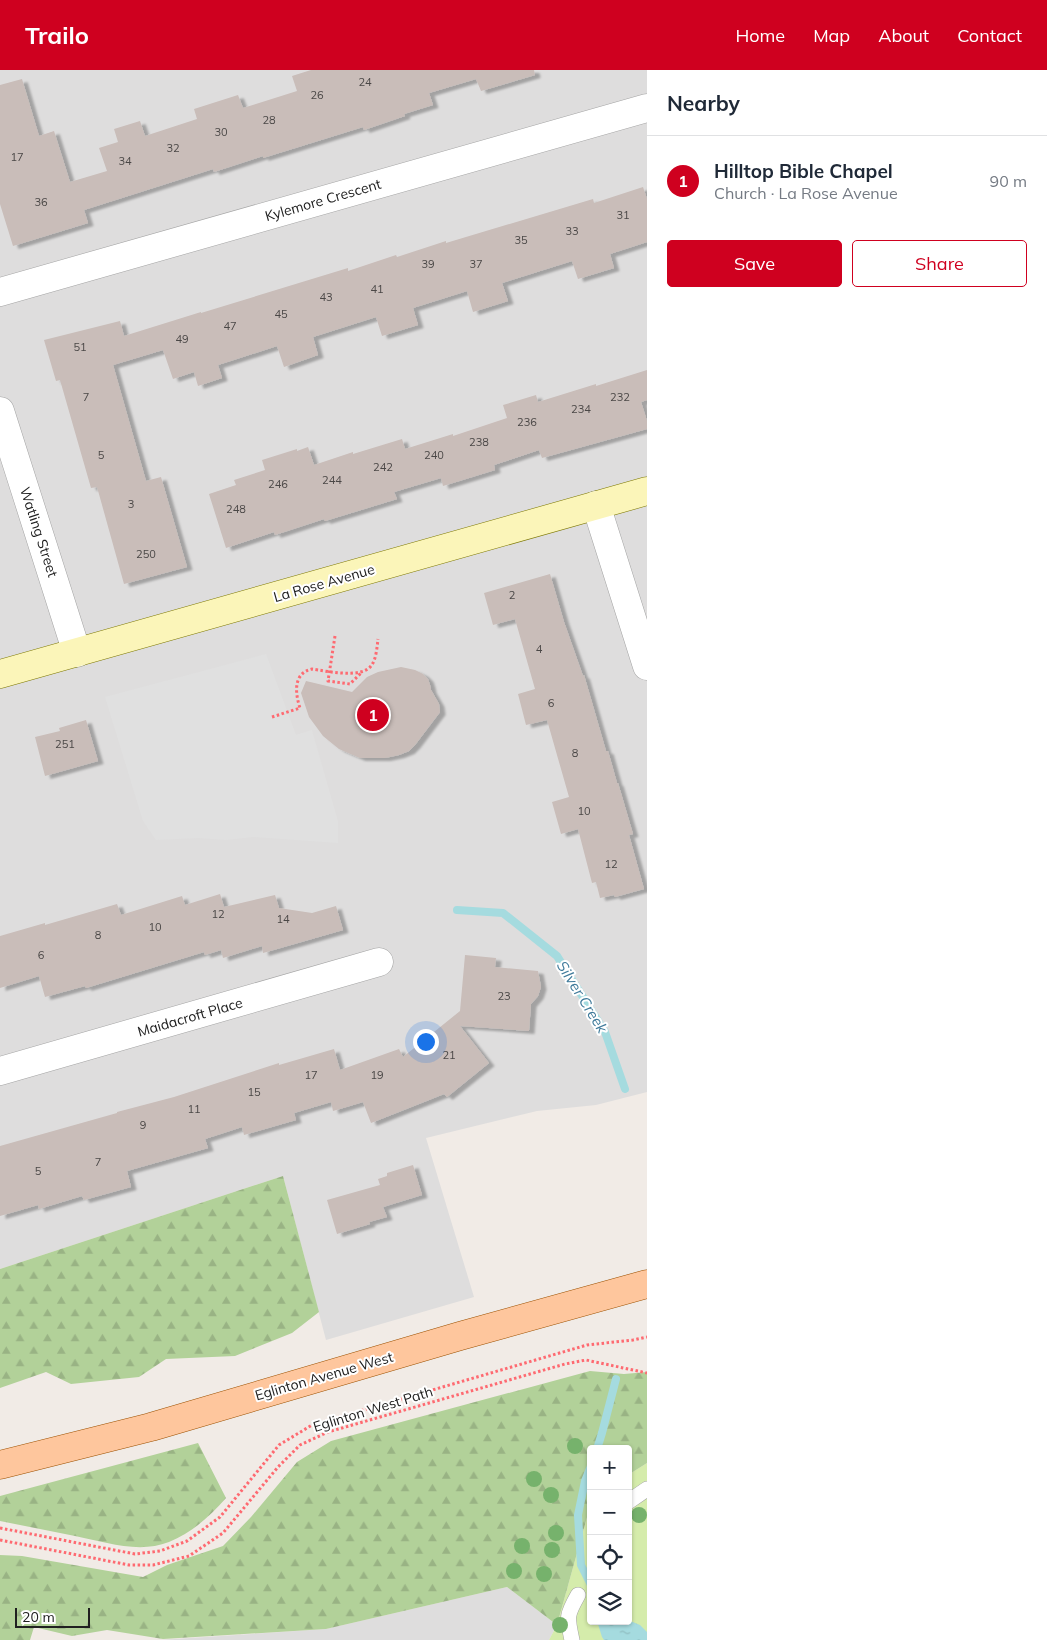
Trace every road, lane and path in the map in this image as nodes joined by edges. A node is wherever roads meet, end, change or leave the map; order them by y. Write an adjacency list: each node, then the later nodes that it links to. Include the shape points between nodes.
1 (647, 108): 2 (street, Kylemore Crescent)
2 (0, 292)
3 (0, 410): 8 (street, Watling Street)
4 (647, 491): 5 (street, La Rose Avenue)
5 (596, 505): 8 (street, La Rose Avenue); 9 (street)
6 (335, 636): 10 (path)
7 (378, 639): 11 (path, via 371,667)
8 (77, 653): 12 (street, La Rose Avenue)
9 (647, 666)
10 (330, 672): 11 (path); 11 (path, via 328,681 348,685); 13 (path, via 307,670 295,688 300,708)
11 (363, 672)
12 (0, 674)
13 (272, 717)
14 (379, 962): 15 (street, Maidacroft Place)
15 (0, 1071)
16 (647, 1284): 19 (main road, Eglinton Avenue West, via 151,1427)
17 (647, 1337): 22 (path, via 588,1345 312,1425 279,1445 220,1517 187,1541 160,1551 135,1554)
18 (647, 1373): 23 (path, Eglinton West Path, via 586,1360 328,1432 300,1446 278,1467 224,1533 189,1556 154,1566 129,1565)
19 (0, 1465)
20 (647, 1489): 21 (lane)
21 (632, 1499)
22 (0, 1528)
23 (0, 1540)
24 (578, 1595): 25 (lane, via 568,1616)
25 (572, 1640)

